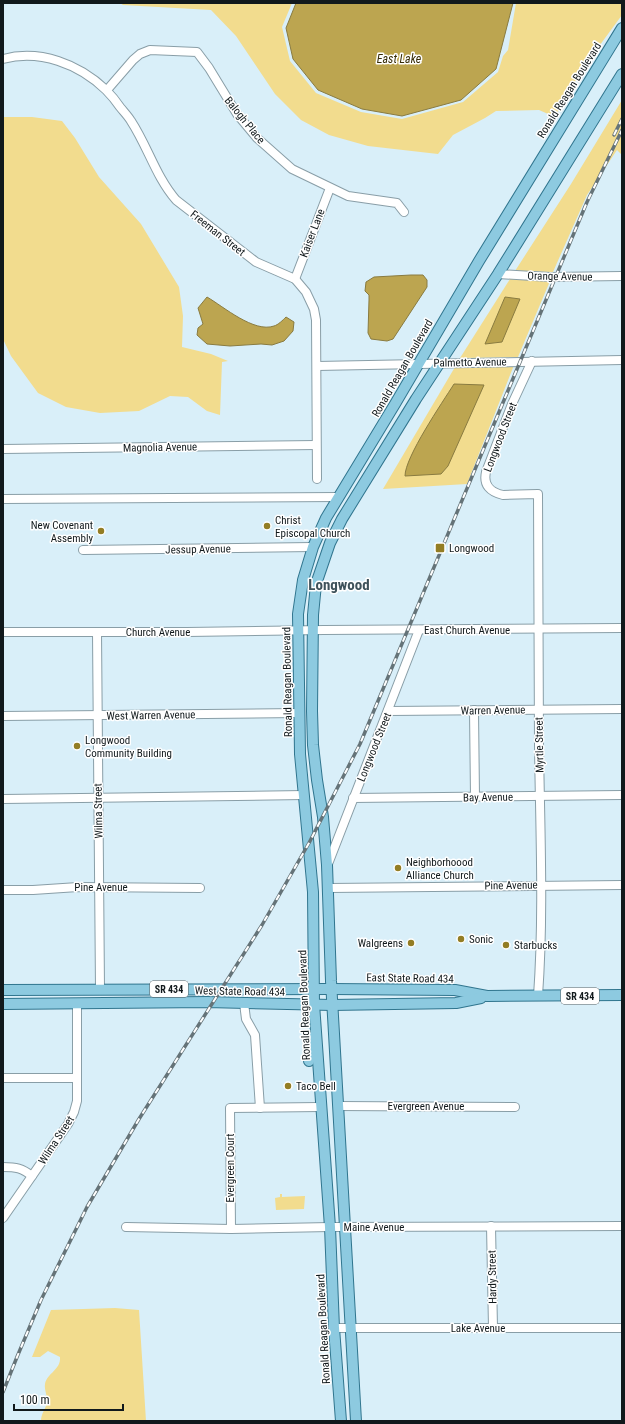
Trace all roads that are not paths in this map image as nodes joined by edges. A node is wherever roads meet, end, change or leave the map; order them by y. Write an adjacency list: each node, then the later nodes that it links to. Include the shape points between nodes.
1 (622, 28): 13 (main road, Ronald Reagan Boulevard)
2 (3, 59): 4 (street, Freeman Street, via 16,56 50,58 86,74)
3 (622, 74): 7 (main road)
4 (107, 90): 5 (street, Balogh Place, via 140,54 150,50 197,52 237,114 257,138 292,169); 9 (street, Freeman Street, via 131,121 166,188 176,200 256,262)
5 (330, 188): 6 (street, Balogh Place, via 348,196 397,203); 9 (street, Kaiser Lane)
6 (404, 212)
7 (498, 274): 8 (street, Orange Avenue, via 550,277); 12 (main road)
8 (622, 276)
9 (295, 278): 14 (street, via 306,292 314,309)
10 (622, 360): 11 (street, Palmetto Avenue)
11 (532, 361): 12 (street, Palmetto Avenue); 18 (street, Longwood Street, via 510,411 485,480 488,487 498,494)
12 (441, 363): 13 (street, Palmetto Avenue); 21 (main road)
13 (418, 364): 14 (street, Palmetto Avenue); 19 (main road, Ronald Reagan Boulevard)
14 (317, 366): 15 (street)
15 (316, 446): 16 (street, Magnolia Avenue); 17 (street)
16 (3, 449)
17 (317, 479)
18 (538, 494): 25 (street, Myrtle Street)
19 (339, 497): 20 (street); 21 (main road); 22 (main road, Ronald Reagan Boulevard, via 326,518)
20 (3, 499)
21 (352, 502): 27 (main road, via 336,529 322,562 315,595)
22 (313, 548): 23 (street, Jessup Avenue); 26 (main road, Ronald Reagan Boulevard, via 302,587)
23 (83, 550)
24 (622, 628): 25 (street, East Church Avenue)
25 (539, 629): 28 (street, East Church Avenue); 33 (street, Myrtle Street)
26 (298, 630): 27 (street, Church Avenue); 30 (street, Church Avenue); 35 (main road, Ronald Reagan Boulevard)
27 (312, 630): 28 (street, East Church Avenue); 45 (main road, via 313,745)
28 (419, 630): 34 (street, Longwood Street)
29 (3, 632): 30 (street, Church Avenue)
30 (97, 632): 37 (street, Wilma Street)
31 (622, 709): 33 (street, Warren Avenue)
32 (474, 710): 33 (street, Warren Avenue); 34 (street, Warren Avenue); 41 (street)
33 (538, 710): 40 (street, Myrtle Street)
34 (388, 711): 43 (street, Longwood Street)
35 (299, 713): 37 (street, West Warren Avenue); 38 (main road, Ronald Reagan Boulevard)
36 (3, 716): 37 (street, West Warren Avenue)
37 (98, 716): 42 (street, Wilma Street)
38 (304, 795): 42 (street); 53 (main road, Ronald Reagan Boulevard, via 313,892)
39 (622, 795): 40 (street, Bay Avenue)
40 (540, 796): 41 (street, Bay Avenue); 47 (street, Myrtle Street)
41 (475, 797): 43 (street, Bay Avenue)
42 (98, 798): 44 (street); 48 (street, Wilma Street)
43 (353, 798): 45 (street, Longwood Street)
44 (3, 799)
45 (327, 865): 50 (main road)
46 (622, 884): 47 (street, Pine Avenue)
47 (541, 885): 50 (street, Pine Avenue); 58 (street, Myrtle Street)
48 (99, 887): 49 (street, Pine Avenue); 51 (street, Pine Avenue); 52 (street, Wilma Street)
49 (200, 888)
50 (329, 888): 54 (main road)
51 (3, 890)
52 (100, 989): 53 (main road, West State Road 434 / SR 434); 55 (main road, West State Road 434 / SR 434)
53 (314, 989): 54 (main road, West State Road 434 / SR 434); 62 (main road, Ronald Reagan Boulevard)
54 (332, 989): 57 (main road, East State Road 434 / SR 434, via 455,990); 63 (main road)
55 (3, 990)
56 (622, 995): 58 (main road, East State Road 434 / SR 434)
57 (487, 996): 58 (main road, East State Road 434 / SR 434); 63 (main road, East State Road 434 / SR 434, via 456,1002)
58 (538, 996)
59 (77, 1003): 60 (main road, West State Road 434 / SR 434); 61 (main road, West State Road 434 / SR 434); 67 (street, Wilma Street)
60 (244, 1003): 62 (main road, West State Road 434 / SR 434); 71 (street, via 246,1019 255,1035)
61 (3, 1004)
62 (314, 1004): 63 (main road, West State Road 434 / SR 434); 64 (main road, Ronald Reagan Boulevard)
63 (332, 1005): 68 (main road)
64 (316, 1034): 65 (main road, via 310,1041); 70 (main road, Ronald Reagan Boulevard)
65 (309, 1061)
66 (3, 1078): 67 (street)
67 (76, 1078): 73 (street, Wilma Street, via 77,1101 74,1112)
68 (338, 1106): 69 (street, Evergreen Avenue); 79 (main road)
69 (514, 1106)
70 (320, 1107): 71 (street); 78 (main road, Ronald Reagan Boulevard)
71 (260, 1108): 80 (street, Evergreen Court, via 230,1108)
72 (3, 1167): 73 (street, via 15,1167)
73 (32, 1176): 74 (street, Wilma Street)
74 (3, 1218)
75 (491, 1226): 76 (street, Maine Avenue); 79 (street, Maine Avenue); 83 (street, Hardy Street)
76 (622, 1226)
77 (126, 1227): 80 (street, Maine Avenue)
78 (330, 1227): 79 (street, Maine Avenue); 80 (street, Maine Avenue); 81 (main road, Ronald Reagan Boulevard)
79 (345, 1227): 82 (main road)
80 (231, 1229)
81 (334, 1328): 82 (street, Lake Avenue); 85 (main road, Ronald Reagan Boulevard)
82 (350, 1328): 83 (street, Lake Avenue); 86 (main road)
83 (493, 1328): 84 (street, Lake Avenue)
84 (622, 1328)
85 (341, 1421)
86 (356, 1421)

